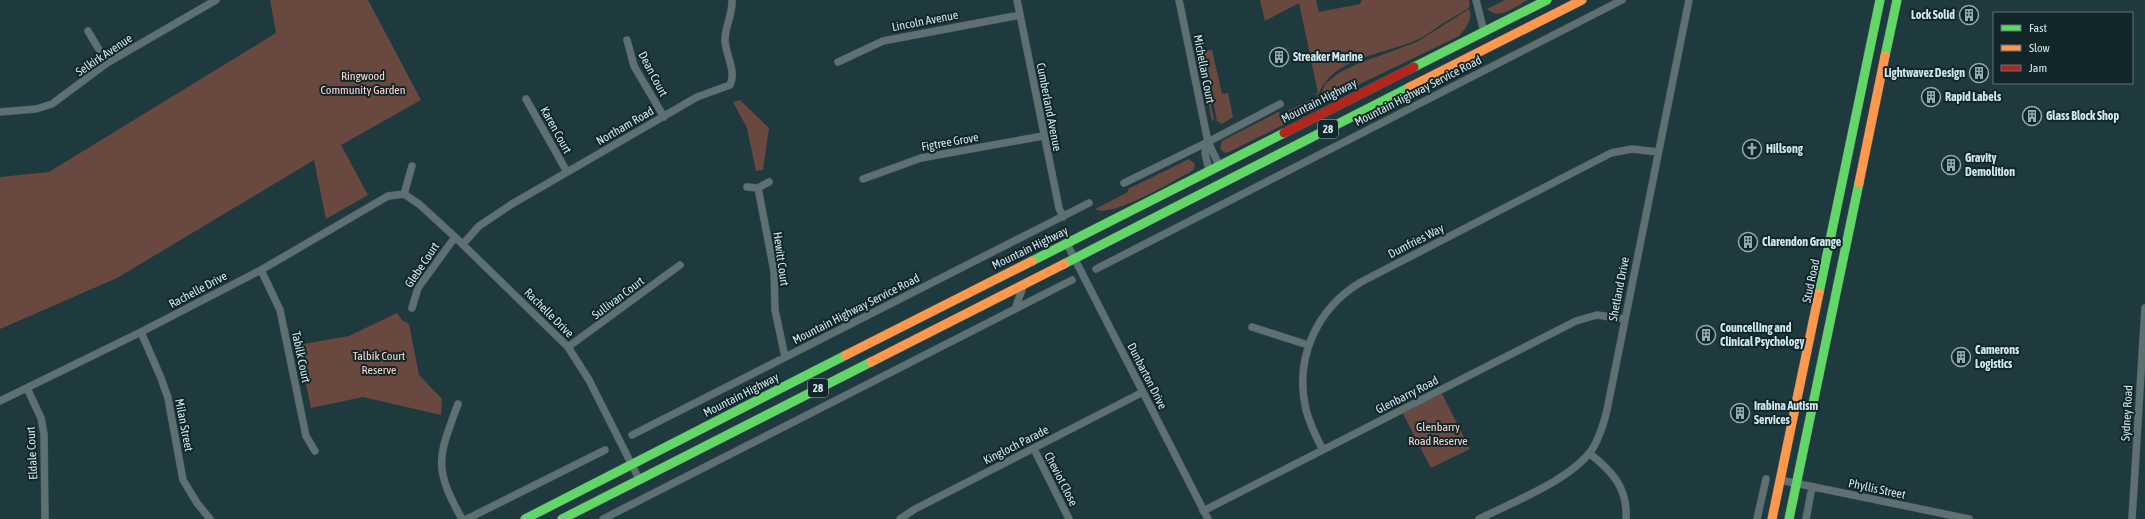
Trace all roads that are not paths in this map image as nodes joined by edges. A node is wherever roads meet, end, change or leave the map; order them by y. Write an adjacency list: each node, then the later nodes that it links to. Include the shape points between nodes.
1 (216, 0): 18 (street, Selkirk Avenue)
2 (732, 0): 23 (street, Northam Road, via 725,39 733,77 730,85 704,94)
3 (1017, 0): 12 (street, Cumberland Avenue)
4 (1179, 0): 25 (street, Michellan Court)
5 (1476, 0): 14 (street)
6 (1547, 0): 14 (main road, Mountain Highway / 28)
7 (1582, 0): 16 (main road, 28)
8 (1622, 0): 46 (street, Mountain Highway Service Road)
9 (1689, 0): 26 (street, Shetland Drive)
10 (1880, 0): 28 (main road, Stud Road)
11 (1897, 0): 22 (main road)
12 (1020, 15): 17 (street, Lincoln Avenue, via 884,41); 24 (street, Cumberland Avenue)
13 (88, 31): 18 (street)
14 (1484, 32): 16 (main road); 27 (main road, Mountain Highway / 28)
15 (627, 40): 23 (street, Dean Court, via 634,66)
16 (1492, 46): 35 (main road, 28)
17 (838, 62)
18 (107, 63): 21 (street, Selkirk Avenue, via 52,104 36,109)
19 (526, 99): 31 (street, Karen Court)
20 (1280, 104): 25 (street)
21 (0, 112)
22 (1874, 114): 28 (main road, via 1860,132); 63 (main road)
23 (664, 117): 31 (street, Northam Road)
24 (1043, 136): 32 (street, Figtree Grove, via 921,158); 40 (street, Cumberland Avenue)
25 (1208, 142): 27 (street, Michellan Court); 30 (street, Michellan Court, via 1205,153); 34 (street)
26 (1658, 152): 55 (street, Shetland Drive); 59 (street, Dumfries Way, via 1632,149 1611,153 1361,282 1331,306 1321,319)
27 (1219, 165): 30 (main road, Mountain Highway / 28); 35 (main road)
28 (1847, 165): 62 (main road, Stud Road)
29 (412, 166): 38 (street)
30 (1209, 170): 35 (main road); 43 (main road, Mountain Highway / 28)
31 (567, 172): 42 (street, Northam Road, via 494,215 479,226)
32 (863, 179)
33 (769, 182): 37 (street)
34 (1124, 183)
35 (1222, 183): 44 (main road, 28)
36 (748, 187): 37 (street)
37 (758, 188): 61 (street, Hewitt Court, via 774,271 775,310)
38 (404, 194): 41 (street, Rachelle Drive, via 419,204); 47 (street, Rachelle Drive, via 388,196)
39 (1089, 203): 40 (street, Mountain Highway Service Road)
40 (1063, 217): 61 (street, Mountain Highway Service Road)
41 (455, 237): 42 (street, Rachelle Drive); 52 (street, Glebe Court, via 418,288)
42 (463, 244): 60 (street, Rachelle Drive)
43 (1067, 244): 44 (street, Dunbarton Drive); 50 (main road, Mountain Highway / 28)
44 (1074, 258): 49 (main road, 28); 65 (street, Dunbarton Drive)
45 (680, 265): 60 (street, Sullivan Court)
46 (1096, 269)
47 (261, 270): 57 (street, Rachelle Drive); 74 (street, Tabilk Court, via 280,310 306,436)
48 (1072, 280): 54 (street)
49 (1024, 284): 51 (main road, 28); 54 (street)
50 (954, 300): 51 (main road, via 961,307); 76 (main road, Mountain Highway / 28)
51 (979, 306): 77 (main road, 28)
52 (412, 308)
53 (2145, 308): 58 (street, Sydney Road)
54 (1015, 309): 90 (street)
55 (1625, 319): 73 (street, Glenbarry Road, via 1602,315 1582,318); 75 (street, Shetland Drive, via 1605,419)
56 (1252, 327): 59 (street)
57 (141, 332): 64 (street, Rachelle Drive); 85 (street, Milan Street, via 168,398 183,480)
58 (2144, 343): 101 (street, Sydney Road)
59 (1308, 345): 73 (street, Dumfries Way, via 1303,374 1304,399 1310,424)
60 (568, 347): 76 (street, Rachelle Drive, via 589,380)
61 (785, 357): 70 (street, Mountain Highway Service Road)
62 (1805, 367): 63 (main road); 68 (main road, Stud Road)
63 (1821, 371): 69 (main road)
64 (27, 388): 66 (street, Rachelle Drive); 84 (street, Eldale Court, via 41,418 44,434)
65 (1143, 392): 71 (street, Kingloch Parade); 83 (street, Dunbarton Drive)
66 (0, 401)
67 (458, 404): 86 (street, via 442,448 441,468 445,486)
68 (1795, 414): 69 (main road); 79 (main road, Stud Road)
69 (1811, 417): 80 (main road)
70 (632, 435)
71 (1034, 449): 91 (street, Kingloch Parade, via 915,508); 92 (street, Cheviot Close)
72 (605, 450): 87 (street)
73 (1323, 450): 83 (street, Glenbarry Road)
74 (315, 451)
75 (1589, 453): 94 (street, Shetland Drive, via 1567,474); 95 (street, via 1618,480 1624,497)
76 (632, 465): 77 (street, Rachelle Drive); 88 (main road, Mountain Highway / 28)
77 (639, 479): 89 (main road, 28)
78 (1766, 479): 82 (street)
79 (1780, 483): 80 (street, Phyllis Street); 82 (street); 97 (main road, Stud Road)
80 (1797, 484): 81 (street, Phyllis Street); 98 (main road)
81 (1812, 487): 99 (street); 100 (street, Phyllis Street)
82 (1763, 494): 96 (street)
83 (1203, 511): 93 (street, Dunbarton Drive)
84 (45, 519)
85 (210, 519)
86 (462, 519)
87 (467, 519)
88 (525, 519)
89 (562, 519)
90 (603, 519)
91 (900, 519)
92 (1069, 519)
93 (1208, 519)
94 (1479, 519)
95 (1626, 519)
96 (1757, 519)
97 (1772, 519)
98 (1790, 519)
99 (1806, 519)
100 (1969, 519)
101 (2132, 519)

